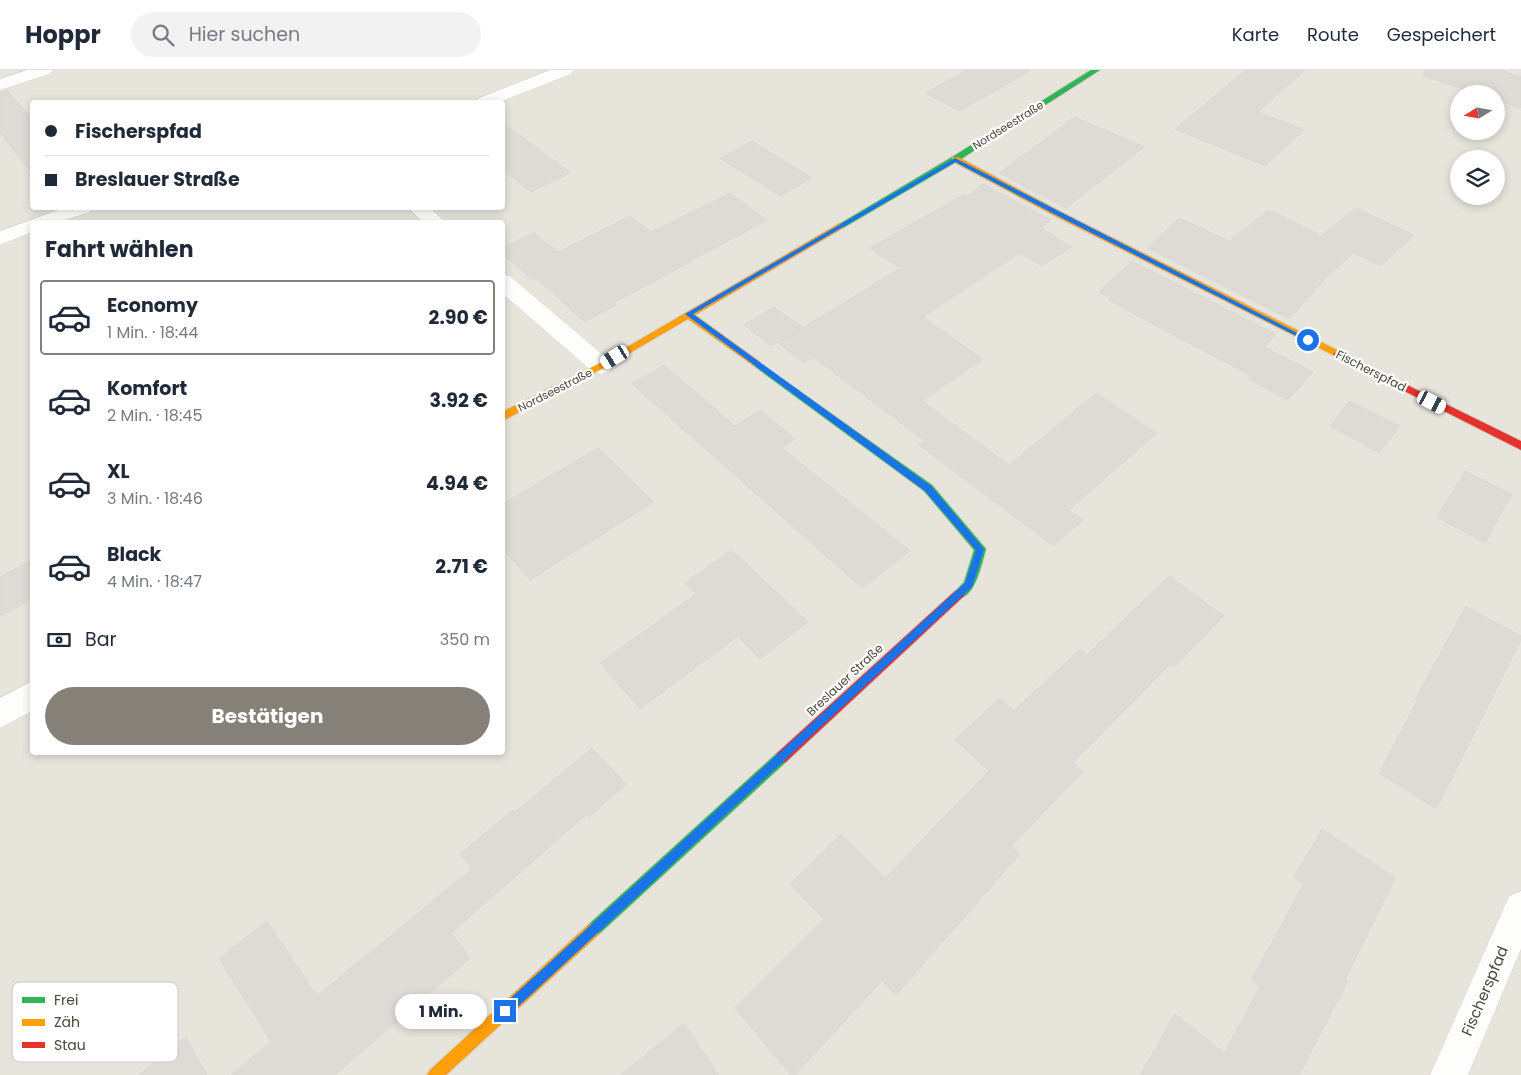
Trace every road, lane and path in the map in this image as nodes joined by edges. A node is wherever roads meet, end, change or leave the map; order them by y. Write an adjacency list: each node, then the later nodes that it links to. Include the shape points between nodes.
1 (44, 70): 4 (street)
2 (565, 70): 5 (street)
3 (1096, 70): 6 (street, Nordseestraße)
4 (0, 85)
5 (490, 100)
6 (955, 159): 14 (street, Nordseestraße); 17 (street, Fischerspfad)
7 (77, 210): 9 (street)
8 (420, 210): 10 (street)
9 (45, 220)
10 (433, 220)
11 (30, 226): 12 (street)
12 (0, 238)
13 (505, 284): 15 (street)
14 (688, 314): 15 (street, Nordseestraße); 21 (street, Breslauer Straße, via 928,488 980,549 969,585)
15 (601, 366): 16 (street, Nordseestraße)
16 (505, 415)
17 (1521, 446)
18 (30, 696): 19 (street)
19 (0, 714)
20 (1521, 908): 22 (street, Fischerspfad)
21 (434, 1075)
22 (1449, 1075)

